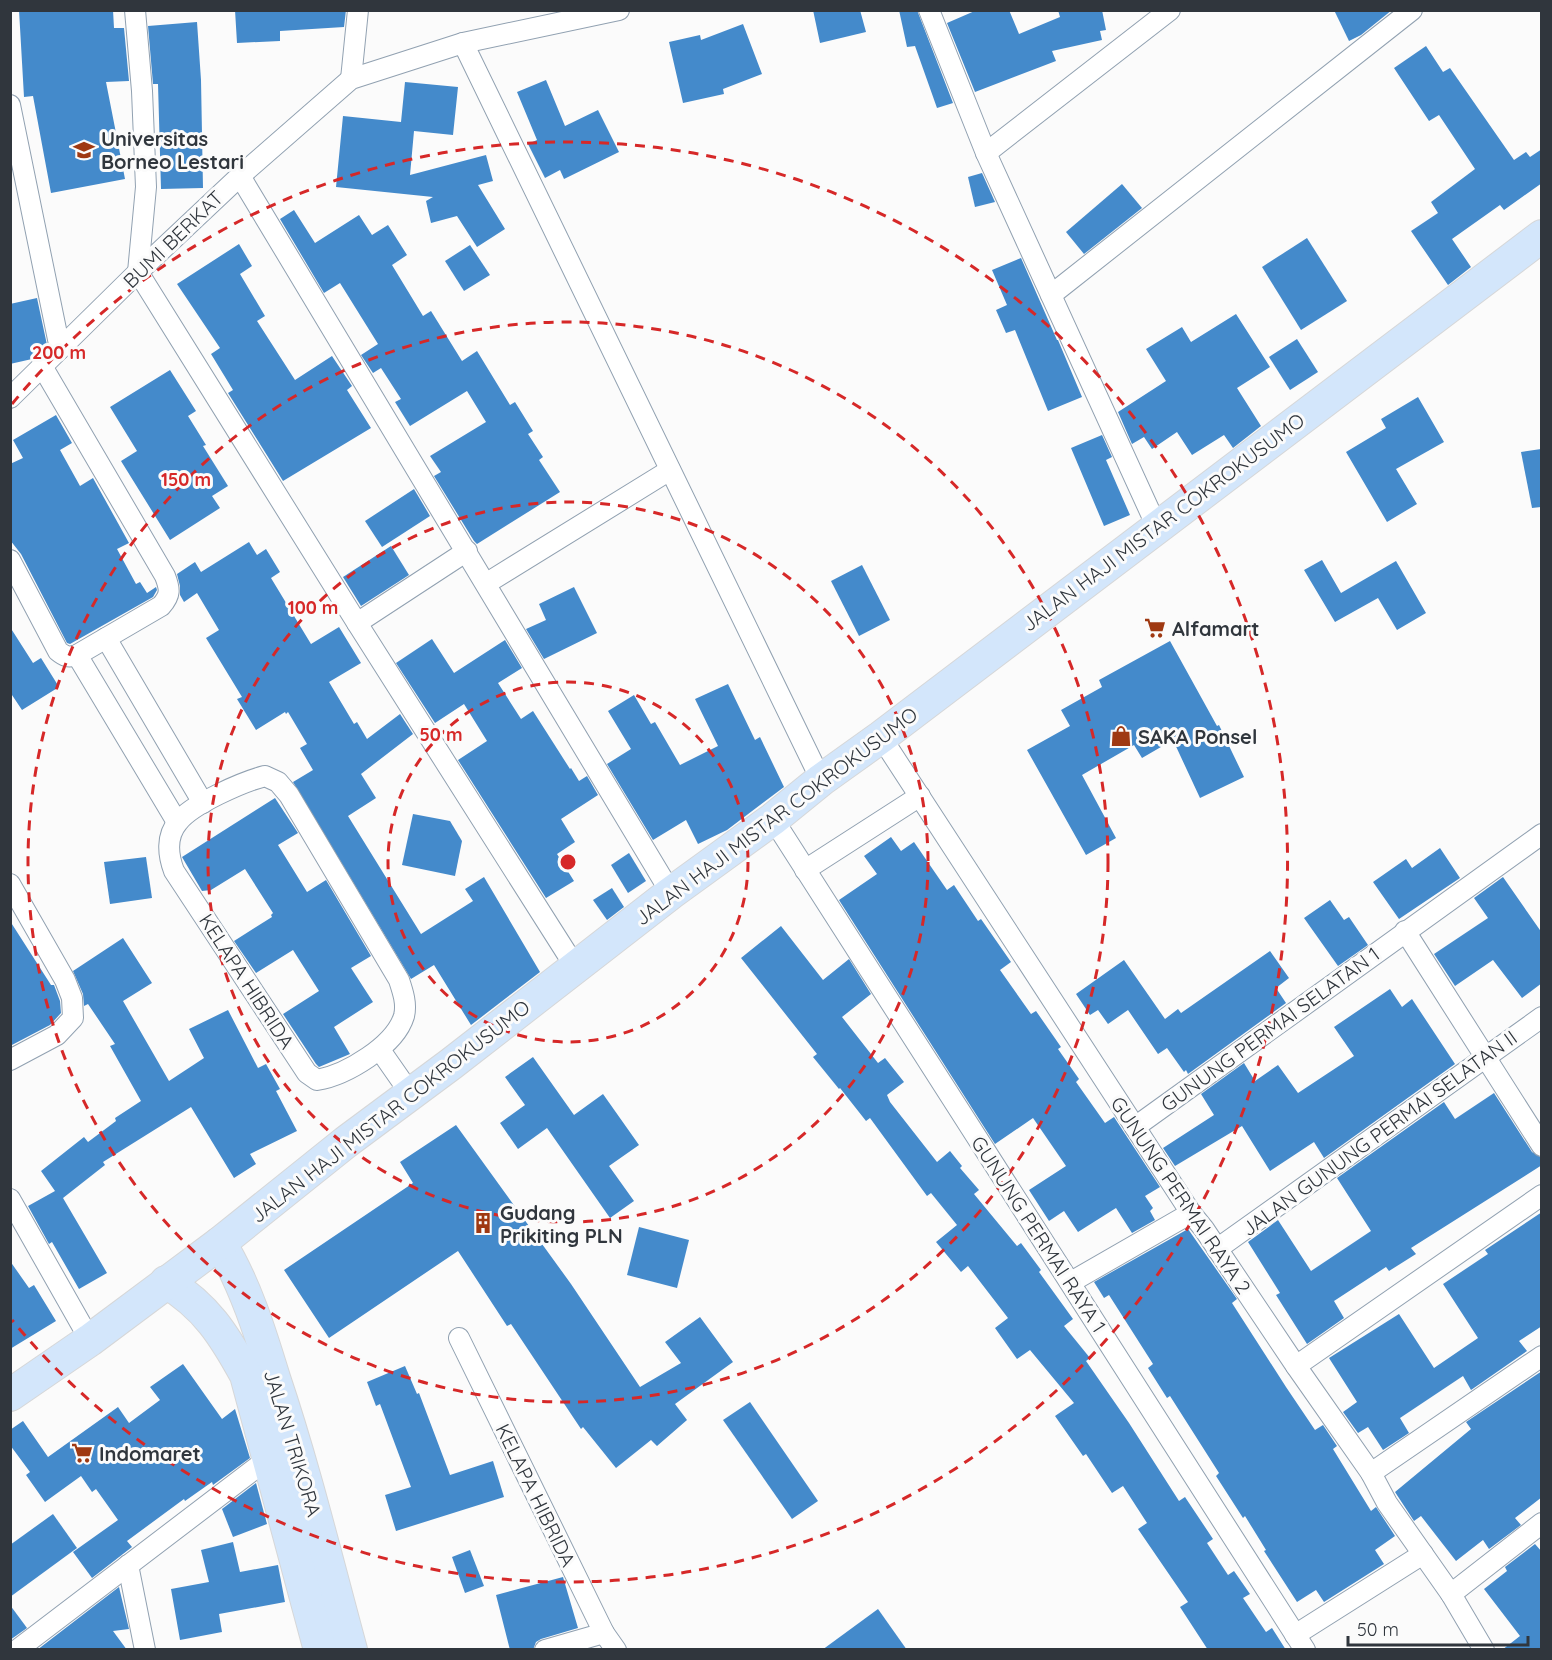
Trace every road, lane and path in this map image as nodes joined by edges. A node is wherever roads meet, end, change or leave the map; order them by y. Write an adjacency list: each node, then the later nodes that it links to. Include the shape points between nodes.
1 (135, 10): 13 (street, via 146,187)
2 (358, 10): 8 (street)
3 (619, 10): 7 (street, BUMI BERKAT)
4 (929, 10): 10 (street)
5 (1170, 10): 10 (street)
6 (1412, 10): 14 (street)
7 (463, 43): 8 (street, BUMI BERKAT); 18 (street)
8 (351, 79): 11 (street, BUMI BERKAT)
9 (10, 105): 15 (street)
10 (986, 153): 14 (street)
11 (240, 176): 13 (street, BUMI BERKAT); 20 (street)
12 (1542, 236): 19 (main road, JALAN HAJI MISTAR COKROKUSUMO)
13 (138, 272): 15 (street, BUMI BERKAT); 23 (street)
14 (1051, 295): 19 (street)
15 (60, 349): 16 (street, BUMI BERKAT)
16 (42, 366): 17 (street, BUMI BERKAT); 24 (street, via 170,589 161,606)
17 (10, 398)
18 (670, 470): 22 (street); 27 (street)
19 (1157, 527): 26 (main road, JALAN HAJI MISTAR COKROKUSUMO)
20 (468, 551): 22 (street); 23 (street)
21 (10, 560): 25 (street, via 58,651 64,656)
22 (487, 583): 35 (street)
23 (357, 623): 37 (street)
24 (106, 638): 25 (street); 29 (street)
25 (77, 655): 31 (street)
26 (881, 737): 27 (main road, JALAN HAJI MISTAR COKROKUSUMO); 28 (street, GUNUNG PERMAI RAYA 2)
27 (821, 780): 30 (main road, JALAN HAJI MISTAR COKROKUSUMO)
28 (920, 796): 33 (street); 43 (street, GUNUNG PERMAI RAYA 2)
29 (203, 803): 31 (street); 39 (street, via 265,776 278,782 289,795 399,980 405,1000 404,1016 396,1033)
30 (773, 819): 33 (street, GUNUNG PERMAI RAYA 1); 35 (main road, JALAN HAJI MISTAR COKROKUSUMO)
31 (177, 822): 39 (street, KELAPA HIBRIDA, via 168,845 174,871 307,1073 317,1080 327,1078)
32 (1542, 834): 36 (street, GUNUNG PERMAI SELATAN 1)
33 (805, 870): 51 (street, GUNUNG PERMAI RAYA 1)
34 (10, 884): 41 (street, via 65,980 72,998 73,1018 57,1035)
35 (671, 893): 37 (main road, JALAN HAJI MISTAR COKROKUSUMO)
36 (1406, 931): 40 (street); 43 (street, GUNUNG PERMAI SELATAN 1)
37 (576, 968): 42 (main road, JALAN HAJI MISTAR COKROKUSUMO)
38 (1542, 1017): 40 (street, JALAN GUNUNG PERMAI SELATAN II)
39 (380, 1050): 42 (street)
40 (1486, 1057): 44 (street); 49 (street, JALAN GUNUNG PERMAI SELATAN II)
41 (10, 1060)
42 (410, 1093): 48 (main road, JALAN HAJI MISTAR COKROKUSUMO)
43 (1135, 1127): 47 (street, GUNUNG PERMAI RAYA 2)
44 (1542, 1146)
45 (1542, 1195): 55 (street)
46 (10, 1199): 53 (street)
47 (1191, 1213): 49 (street, GUNUNG PERMAI RAYA 2); 51 (street)
48 (220, 1242): 50 (main road, JALAN HAJI MISTAR COKROKUSUMO); 68 (main road, JALAN TRIKORA, via 263,1343 296,1445)
49 (1217, 1248): 55 (street, GUNUNG PERMAI RAYA 2)
50 (166, 1282): 53 (main road, JALAN HAJI MISTAR COKROKUSUMO); 57 (main road, JALAN TRIKORA, via 210,1317 228,1341 246,1376)
51 (1071, 1282): 64 (street, GUNUNG PERMAI RAYA 1)
52 (459, 1338): 63 (street, KELAPA HIBRIDA)
53 (90, 1340): 56 (main road, JALAN HAJI MISTAR COKROKUSUMO)
54 (1542, 1356): 58 (street)
55 (1296, 1366): 58 (street, GUNUNG PERMAI RAYA 2)
56 (10, 1395)
57 (269, 1458): 61 (street); 67 (main road, JALAN TRIKORA)
58 (1371, 1473): 60 (street, GUNUNG PERMAI RAYA 2)
59 (1542, 1523): 62 (street)
60 (1423, 1554): 62 (street, GUNUNG PERMAI RAYA 2); 64 (street)
61 (128, 1565): 65 (street); 66 (street)
62 (1451, 1594): 71 (street, GUNUNG PERMAI RAYA 2)
63 (604, 1633): 69 (street); 70 (street, KELAPA HIBRIDA)
64 (1300, 1642)
65 (17, 1650)
66 (145, 1650)
67 (320, 1650)
68 (351, 1650)
69 (545, 1650)
70 (616, 1650)
71 (1484, 1650)

